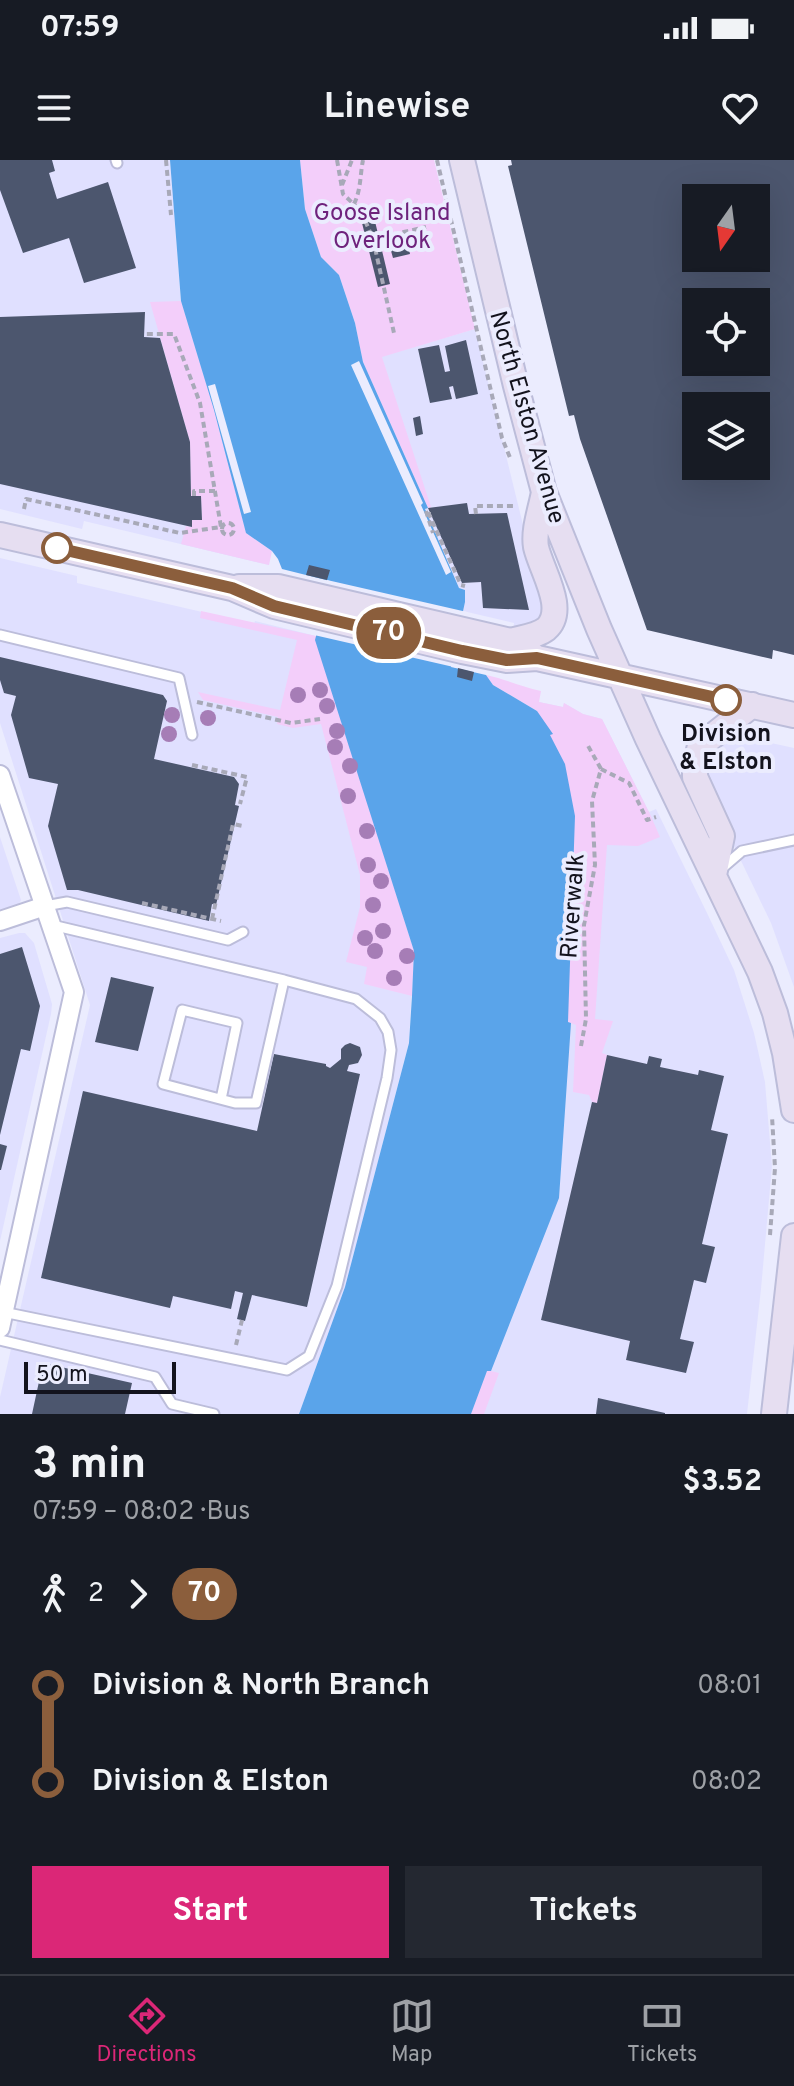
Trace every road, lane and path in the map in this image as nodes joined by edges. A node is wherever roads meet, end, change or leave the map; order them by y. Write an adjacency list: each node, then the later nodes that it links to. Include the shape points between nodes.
1 (166, 160): 9 (path)
2 (337, 160): 7 (path)
3 (352, 160): 7 (path)
4 (363, 160): 8 (path)
5 (437, 160): 12 (path)
6 (462, 160): 16 (main road, North Elston Avenue)
7 (342, 188): 8 (path)
8 (354, 204): 11 (path)
9 (171, 215)
10 (426, 227): 11 (path)
11 (373, 239): 13 (path)
12 (462, 266)
13 (394, 333)
14 (145, 334): 15 (path, via 174,334 200,403)
15 (216, 491): 17 (path, via 194,491); 19 (path, via 221,527 180,533 26,499)
16 (544, 492): 26 (main road, via 536,545 555,612 547,628); 28 (main road, North Elston Avenue)
17 (194, 496)
18 (513, 506): 20 (path, via 475,506)
19 (24, 509)
20 (476, 514)
21 (433, 533): 23 (path, via 429,513)
22 (0, 535): 25 (main road, via 232,588 274,606 321,607)
23 (465, 586)
24 (0, 635): 29 (lane, via 179,678)
25 (465, 641): 26 (main road); 27 (main road, via 507,660)
26 (511, 641): 27 (main road)
27 (537, 658): 28 (main road)
28 (620, 677): 30 (main road); 42 (main road, North Elston Avenue)
29 (182, 698): 32 (path, via 291,723); 33 (lane)
30 (752, 705): 31 (main road); 42 (main road, via 700,746 696,755 695,777 722,836)
31 (794, 715)
32 (320, 719)
33 (192, 735)
34 (587, 744): 36 (path)
35 (192, 765): 38 (path, via 247,777)
36 (601, 769): 39 (path, via 629,783 647,820); 49 (path, Riverwalk, via 592,801 595,865 584,925 586,1019)
37 (1, 781): 43 (street)
38 (240, 804)
39 (656, 817)
40 (243, 826): 45 (path, via 233,824 213,919)
41 (794, 840): 42 (lane, via 742,851)
42 (714, 875): 51 (main road, North Elston Avenue, via 775,1013 785,1053)
43 (45, 906): 44 (street); 46 (street); 47 (lane, via 67,902 228,940)
44 (0, 921)
45 (221, 921)
46 (52, 925): 48 (lane); 53 (street, via 74,992)
47 (243, 932)
48 (284, 980): 50 (lane, via 256,1103); 53 (lane, via 356,999 380,1018 391,1050 337,1286 309,1356 287,1370)
49 (581, 1046)
50 (221, 1099): 50 (lane, via 163,1084 182,1010 237,1023)
51 (783, 1114): 52 (path, via 775,1168)
52 (782, 1236): 55 (main road)
53 (2, 1320)
54 (0, 1340): 56 (lane, via 155,1377 172,1404)
55 (787, 1372): 57 (main road)
56 (214, 1414)
57 (774, 1414)

